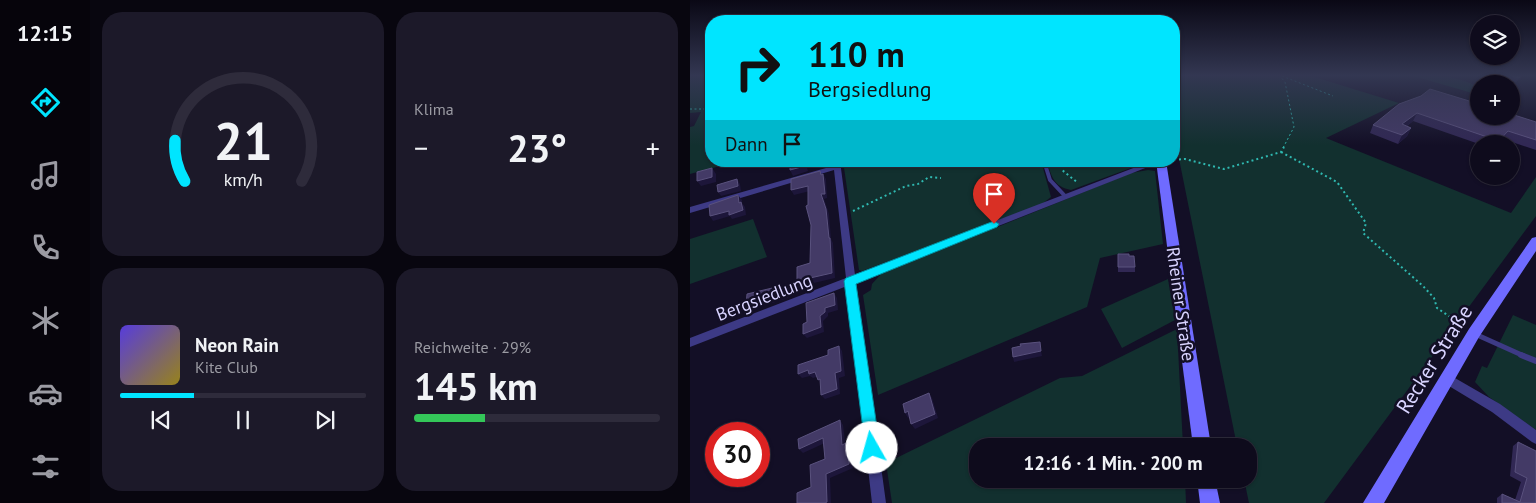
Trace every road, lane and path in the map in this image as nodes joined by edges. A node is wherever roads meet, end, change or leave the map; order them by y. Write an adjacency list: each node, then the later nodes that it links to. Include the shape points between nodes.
1 (1289, 98): 4 (path, via 1294,127)
2 (690, 109): 3 (path)
3 (705, 110)
4 (1281, 152): 5 (path, via 1224,169); 19 (path, via 1336,182 1366,223 1363,232 1424,286 1434,298 1437,308)
5 (1180, 160)
6 (827, 167): 15 (street)
7 (837, 167): 16 (street)
8 (1046, 167): 14 (lane, via 1050,180)
9 (1062, 167): 13 (path)
10 (1144, 167): 13 (street, Bergsiedlung)
11 (1162, 167): 23 (main road, Rheiner Straße)
12 (941, 178): 16 (path, via 929,177)
13 (1083, 189): 14 (street, Bergsiedlung)
14 (1065, 196): 18 (street, Bergsiedlung)
15 (690, 210)
16 (843, 214): 18 (street)
17 (1536, 242): 19 (main road, Recker Straße)
18 (850, 281): 20 (street, Bergsiedlung); 26 (street)
19 (1474, 333): 21 (lane); 22 (main road, Recker Straße)
20 (690, 343)
21 (1536, 361)
22 (1448, 378): 24 (street); 28 (main road, Recker Straße)
23 (1201, 438)
24 (1536, 438)
25 (1208, 488): 27 (main road)
26 (879, 503)
27 (1210, 503)
28 (1373, 503)

